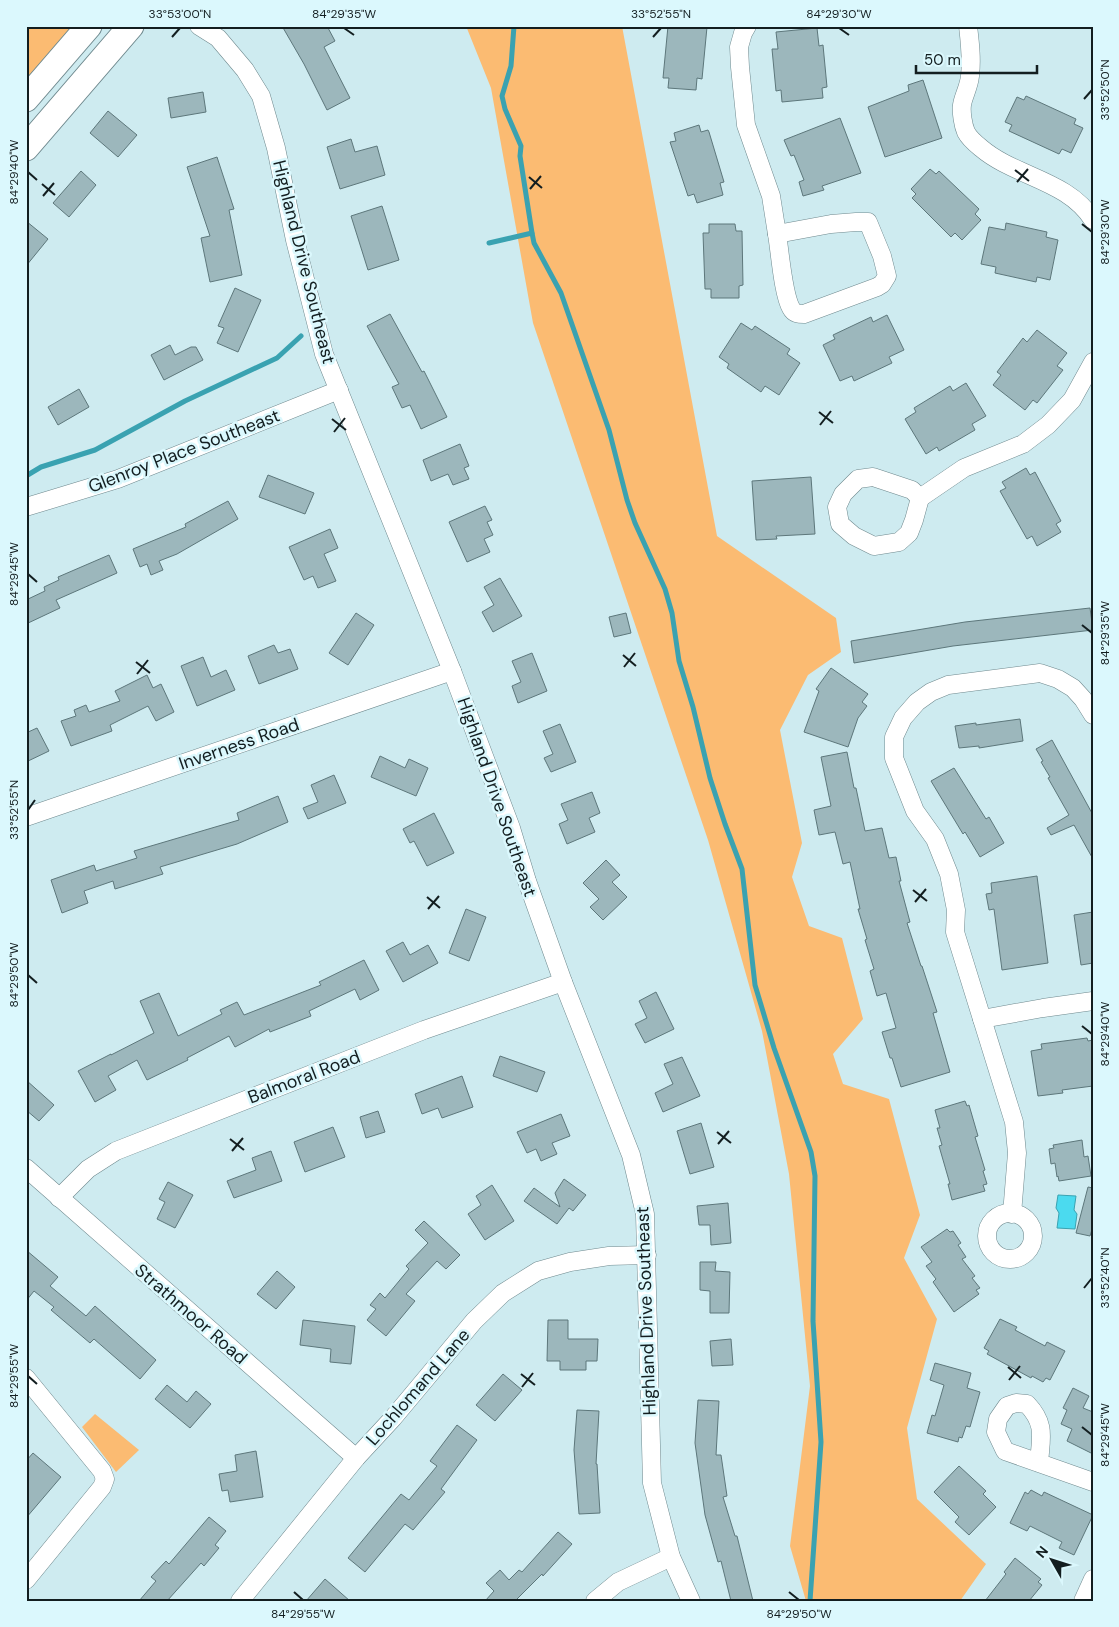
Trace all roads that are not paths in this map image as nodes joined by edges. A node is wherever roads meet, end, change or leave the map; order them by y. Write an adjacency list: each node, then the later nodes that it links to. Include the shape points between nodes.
1 (89, 26): 6 (main road)
2 (131, 26): 7 (main road)
3 (199, 26): 11 (street, Highland Drive Southeast, via 218,38 245,70 261,96 324,354)
4 (748, 26): 9 (street, via 740,48 746,125 771,196)
5 (968, 26): 8 (street, via 970,77 962,104 966,132 987,154 1076,200)
6 (26, 99)
7 (26, 148)
8 (1093, 220)
9 (778, 234): 9 (street, via 786,290 791,309 797,314 877,287 887,276 868,222 831,224)
10 (1093, 362): 12 (street, via 1072,400 1023,444 964,468)
11 (340, 390): 13 (street, Glenroy Place Southeast, via 118,479); 14 (street, Highland Drive Southeast)
12 (920, 498): 12 (street, via 912,490 873,477 858,479 843,494 837,507 840,524 874,546 899,542 908,533)
13 (26, 507)
14 (452, 671): 16 (street, Inverness Road); 17 (street, Highland Drive Southeast)
15 (1093, 715): 19 (street, via 1073,688 1040,673 948,685 931,692 917,702 894,737 894,758 899,773 915,812 935,839 949,874 956,910 955,931)
16 (26, 818)
17 (564, 982): 21 (street, Balmoral Road, via 424,1030 116,1151 88,1169); 23 (street, Highland Drive Southeast, via 631,1154 644,1204)
18 (1093, 1001): 19 (street)
19 (982, 1020): 22 (street, via 1014,1122 1017,1154)
20 (26, 1168): 21 (street, Strathmoor Road)
21 (59, 1198): 25 (street, Strathmoor Road)
22 (1012, 1214)
23 (647, 1255): 25 (street, Lochlomand Lane, via 570,1262 538,1271 502,1293); 28 (street, Highland Drive Southeast, via 652,1483)
24 (29, 1389): 30 (street, via 102,1471 104,1479 102,1487)
25 (356, 1458): 31 (street, Lochlomand Lane)
26 (1039, 1463): 27 (street)
27 (1093, 1482)
28 (671, 1557): 32 (street, via 618,1582); 33 (street, Highland Drive Southeast)
29 (1093, 1579): 34 (street)
30 (26, 1580)
31 (240, 1601)
32 (595, 1601)
33 (690, 1601)
34 (1083, 1601)

